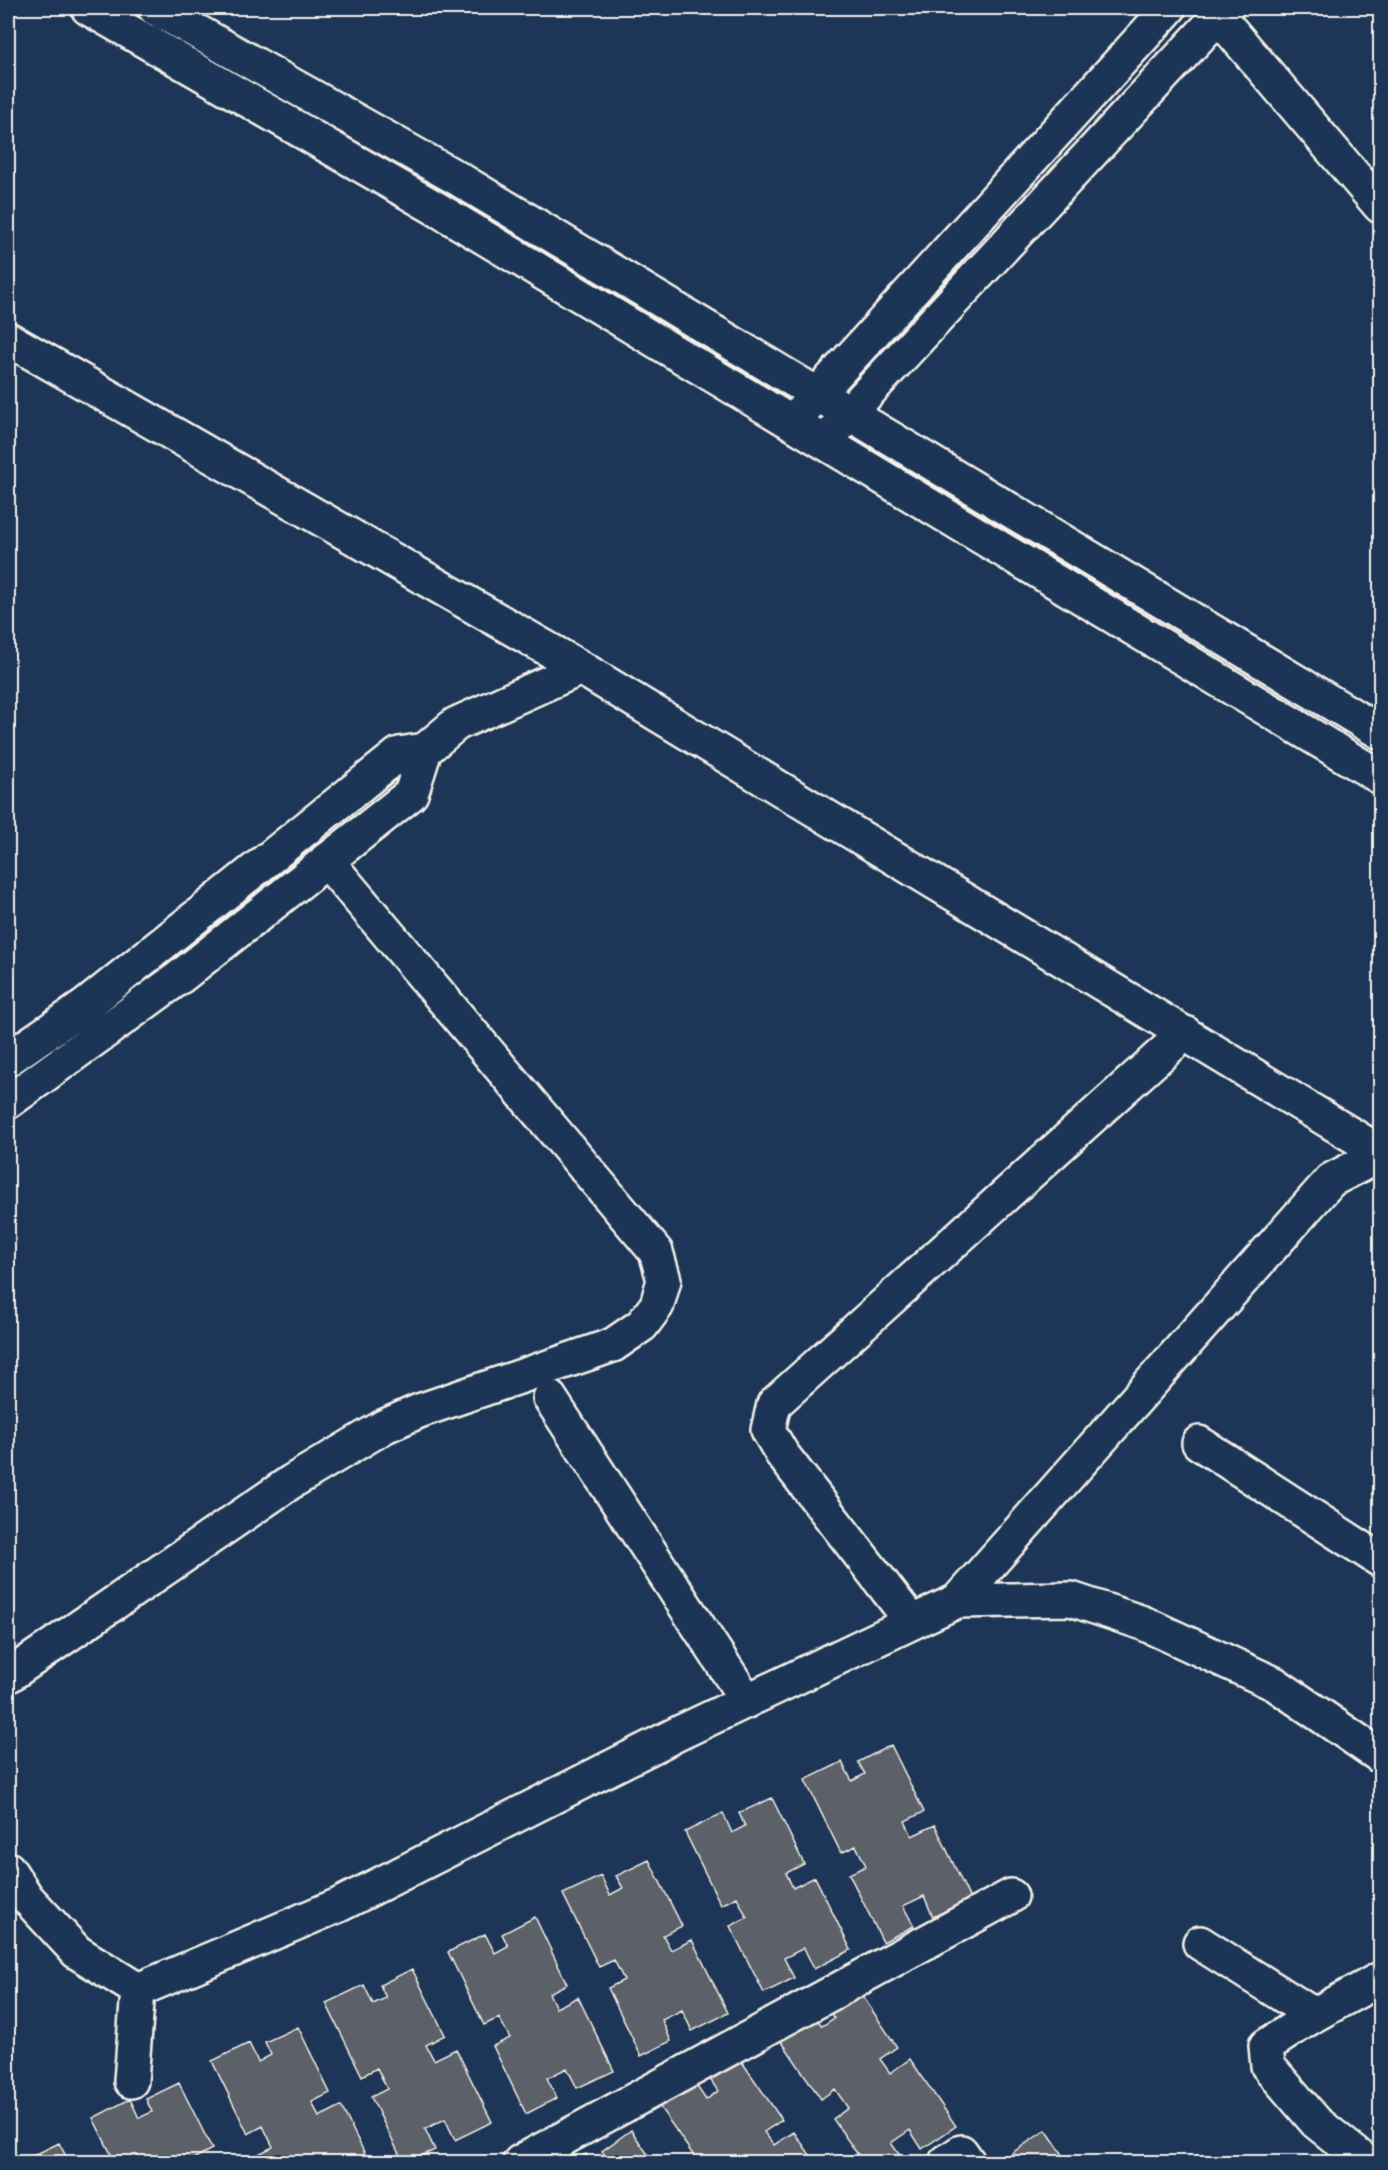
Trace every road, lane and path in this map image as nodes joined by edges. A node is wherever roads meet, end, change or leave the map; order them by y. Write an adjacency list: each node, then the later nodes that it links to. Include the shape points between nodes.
1 (88, 8): 9 (street, via 437,209)
2 (155, 8): 7 (street, via 457,178)
3 (1158, 11): 7 (street)
4 (1222, 12): 5 (street); 8 (street)
5 (1380, 206)
6 (8, 339): 11 (street)
7 (816, 394): 8 (street); 9 (street)
8 (849, 413): 10 (street); 12 (street)
9 (792, 423): 10 (street)
10 (826, 443): 14 (street)
11 (581, 668): 13 (street, via 456,724); 16 (street)
12 (1380, 732)
13 (425, 750): 15 (street, via 411,794); 17 (street, via 399,754 85,1006)
14 (1380, 777)
15 (326, 860): 18 (street, via 180,976); 25 (street, via 656,1252 664,1280 657,1305 642,1325 613,1345 419,1411 346,1448)
16 (1185, 1033): 19 (street); 24 (street, via 774,1404 768,1430 782,1454)
17 (8, 1059)
18 (8, 1101)
19 (1380, 1153): 23 (street, via 1331,1180)
20 (550, 1398): 26 (street)
21 (1199, 1443): 22 (street)
22 (1380, 1560)
23 (957, 1601): 24 (street); 27 (street, via 1071,1599 1143,1623 1275,1684)
24 (912, 1622): 26 (street)
25 (8, 1676)
26 (747, 1701): 32 (street, via 339,1905)
27 (1380, 1756)
28 (8, 1869): 32 (street, via 27,1898 76,1952)
29 (1011, 1896): 35 (street)
30 (1200, 1943): 33 (street)
31 (1380, 1979): 33 (street)
32 (138, 1990): 34 (street)
33 (1314, 2014): 38 (street, via 1266,2046 1268,2066 1316,2122)
34 (131, 2081)
35 (520, 2163)
36 (946, 2163): 37 (street, via 961,2152)
37 (968, 2163)
38 (1366, 2163)

